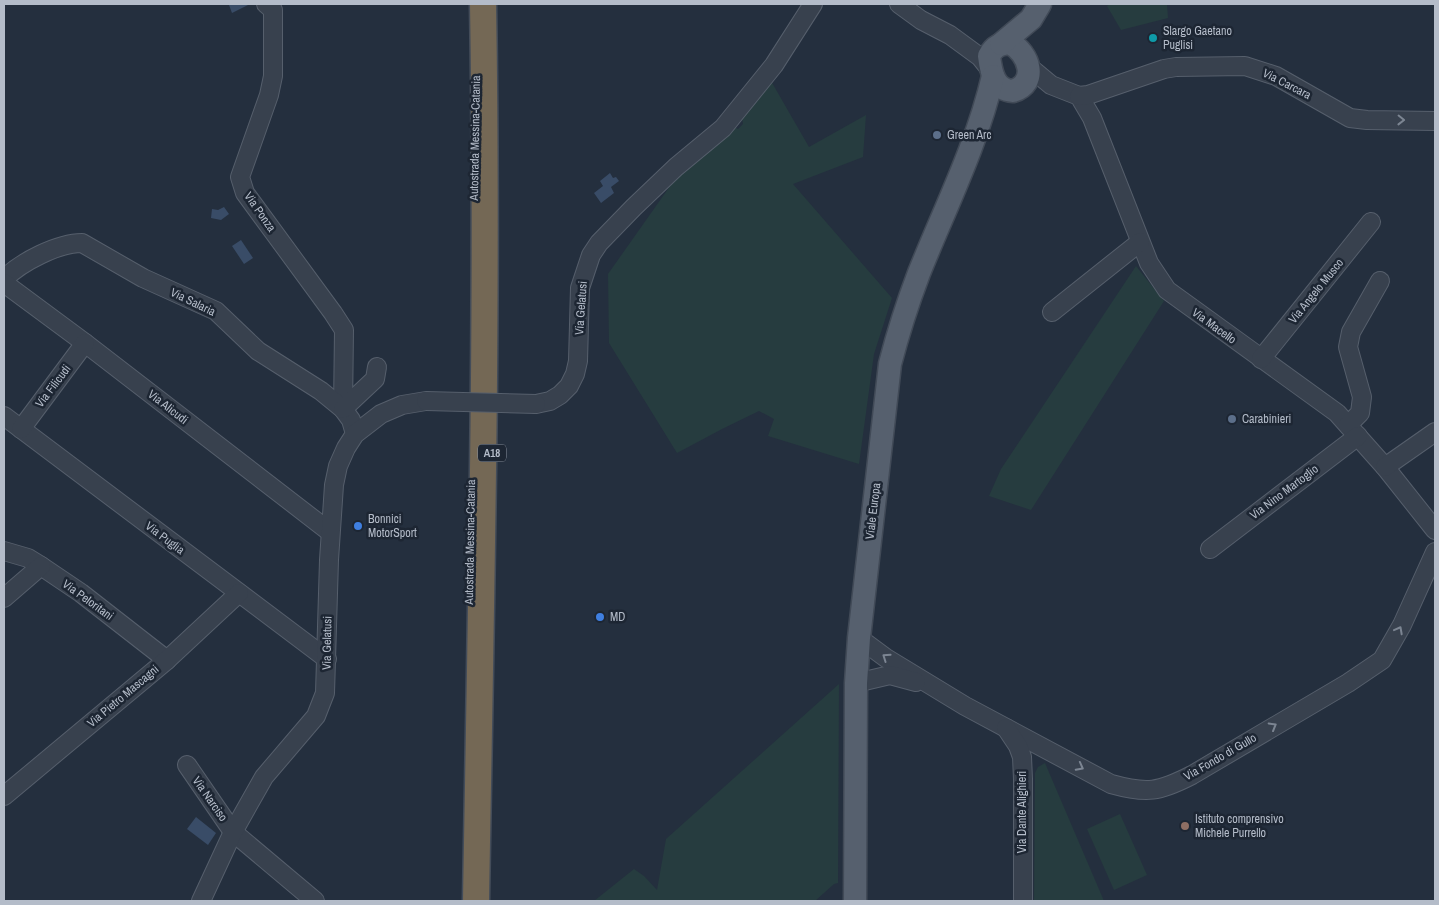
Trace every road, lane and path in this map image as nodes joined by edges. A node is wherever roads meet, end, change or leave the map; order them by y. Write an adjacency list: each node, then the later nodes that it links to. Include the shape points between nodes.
1 (266, 4): 26 (street, Via Ponza, via 273,10 274,76 240,177 245,193 344,330)
2 (477, 4): 54 (highway, Autostrada Messina-Catania / A18)
3 (483, 4): 55 (highway, via 485,115)
4 (496, 4): 56 (highway, Autostrada Messina-Catania / A18)
5 (813, 4): 31 (street, Via Gelatusi, bridge, via 774,65 723,128 676,166 599,243 591,255 580,288 578,361 569,386 560,395 536,404 426,401 402,405 381,414)
6 (899, 4): 8 (street)
7 (1035, 11): 9 (main road); 10 (main road)
8 (950, 35): 9 (street); 11 (street, via 980,57)
9 (999, 45): 10 (main road, via 1010,43); 11 (main road, via 989,56)
10 (1026, 61): 12 (street); 13 (main road, via 1028,79)
11 (992, 74): 13 (main road, via 1002,89); 16 (main road)
12 (1051, 85): 13 (street); 14 (street)
13 (1016, 90): 16 (main road, via 998,105)
14 (1079, 96): 15 (street, Via Carcara, one-way to 15, via 1164,69 1245,66 1276,76 1350,118); 18 (street, Via Macello, via 1092,118)
15 (1435, 121)
16 (976, 137): 41 (main road, Viale Europa, via 919,274 890,364)
17 (1371, 222): 24 (street, Via Angelo Musco)
18 (1140, 242): 22 (street); 24 (street, Via Macello, via 1167,290)
19 (4, 279): 26 (street, Via Salaria, via 23,263 71,243 82,243 144,278 216,311 258,350)
20 (1380, 280): 29 (street, Via Nino Martoglio, via 1351,332 1348,347 1362,397)
21 (4, 283): 23 (street, Via Alicudi)
22 (1052, 312)
23 (86, 343): 28 (street, Via Filicudi); 34 (street, Via Alicudi)
24 (1261, 360): 29 (street, Via Macello, via 1337,413)
25 (377, 367): 26 (street, via 375,379)
26 (343, 408): 31 (street, Via Salaria)
27 (4, 416): 28 (street, Via Puglia)
28 (21, 429): 39 (street, Via Puglia)
29 (1353, 430): 32 (street, Via Macello); 35 (street, Via Nino Martoglio)
30 (1435, 432): 32 (street)
31 (356, 434): 34 (street, Via Gelatusi, via 338,466)
32 (1385, 466): 33 (street, Via Macello)
33 (1435, 530)
34 (330, 532): 42 (street, Via Gelatusi)
35 (1210, 549)
36 (4, 551): 38 (street, Via Peloritani, via 28,558)
37 (1435, 552): 47 (street, Via Fondo di Gullo, one-way to 37, via 1111,784 1134,790 1157,789 1179,782 1382,660 1402,625)
38 (40, 566): 40 (street); 43 (street, Via Peloritani, via 81,593)
39 (239, 593): 42 (street, Via Puglia); 43 (street, Via Pietro Mascagni)
40 (4, 598)
41 (859, 638): 44 (main road, Viale Europa); 45 (street, one-way to 41)
42 (327, 659): 51 (street, Via Gelatusi, via 325,693 316,716 264,777)
43 (167, 660): 50 (street, Via Pietro Mascagni)
44 (856, 683): 45 (street, via 890,675); 57 (main road, Viale Europa)
45 (942, 691): 46 (street, Via Fondo di Gullo)
46 (1006, 728): 47 (street, Via Fondo di Gullo); 49 (street, Via Dante Alighieri, via 1022,757)
47 (1046, 749): 49 (street, via 1030,761)
48 (187, 765): 51 (street, Via Narciso)
49 (1023, 779): 58 (street, Via Dante Alighieri)
50 (4, 796)
51 (233, 832): 52 (street, Via Gelatusi); 53 (street, Via Narciso)
52 (201, 901)
53 (315, 901)
54 (467, 901)
55 (476, 901)
56 (487, 901)
57 (856, 901)
58 (1023, 901)

